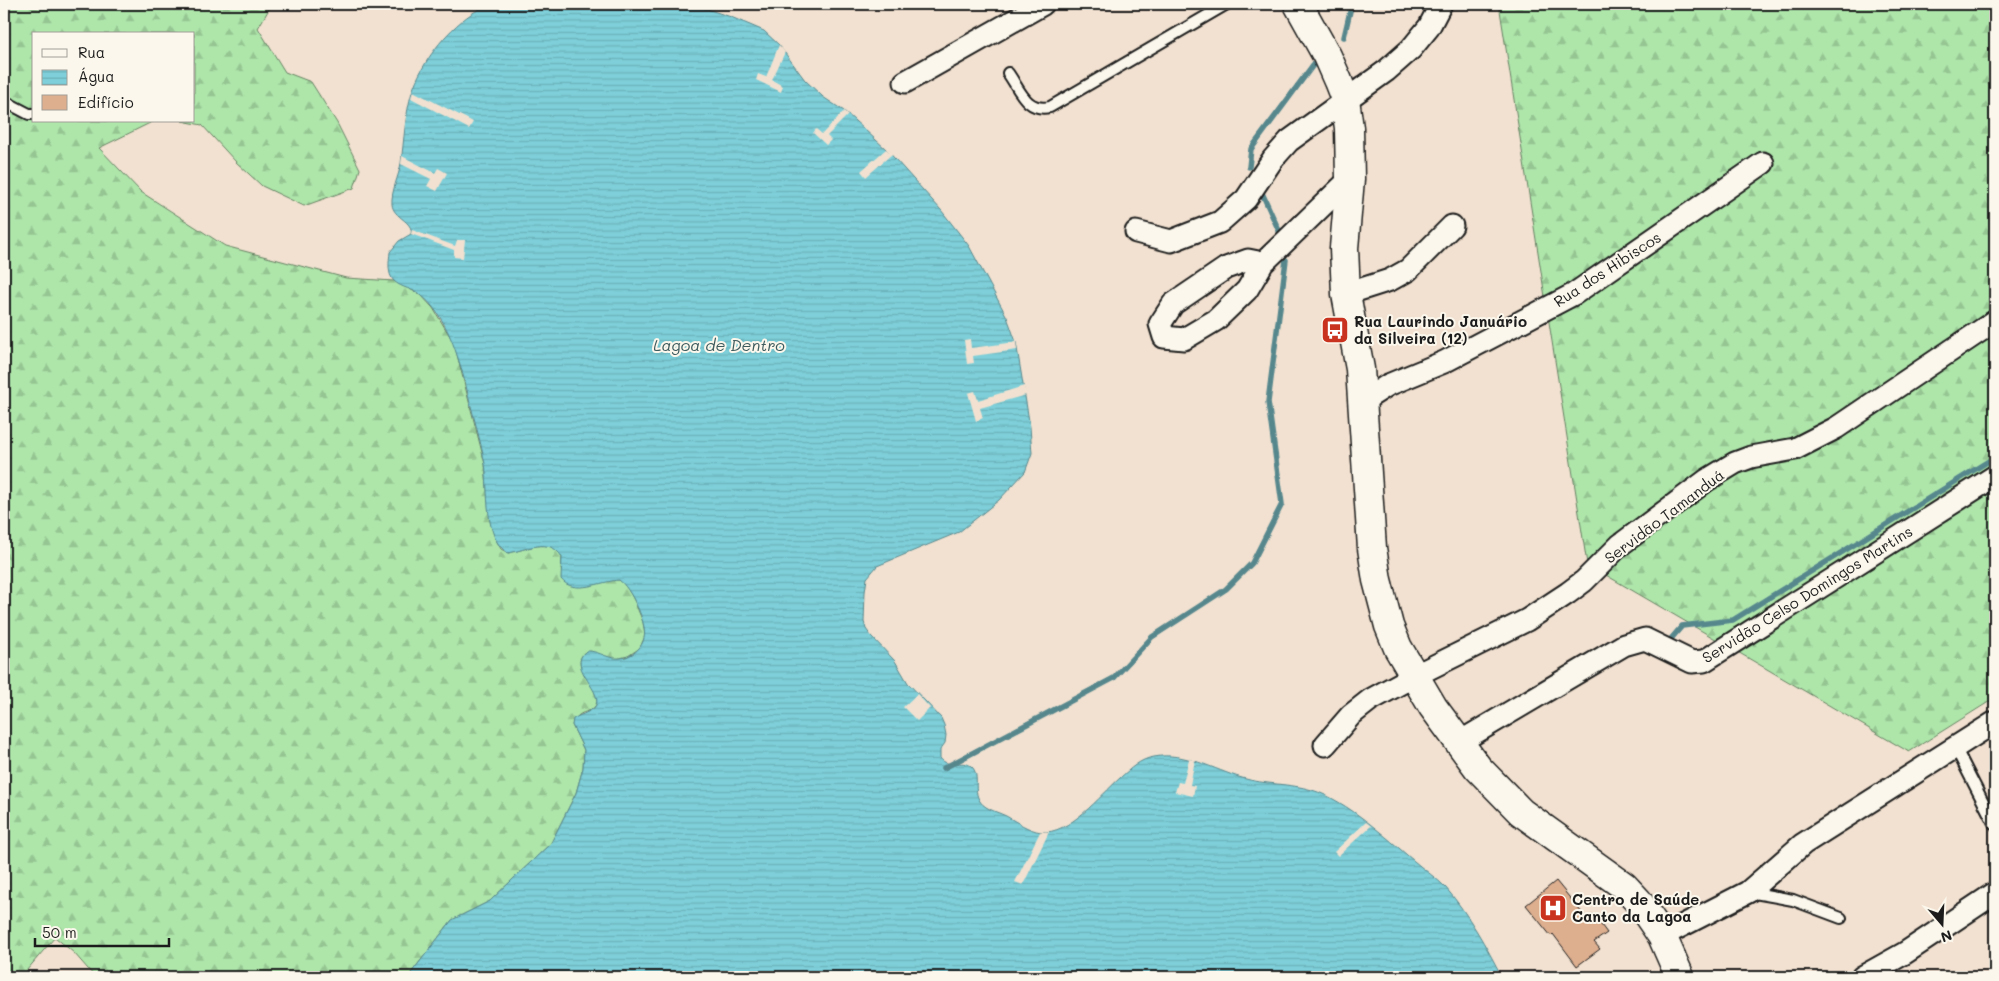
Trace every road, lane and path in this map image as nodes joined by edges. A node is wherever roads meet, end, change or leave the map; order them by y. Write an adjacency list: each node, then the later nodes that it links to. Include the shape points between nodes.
1 (1043, 4): 6 (street)
2 (1228, 4): 5 (lane, via 1050,107 1040,109 1030,105)
3 (1298, 4): 7 (main road, via 1327,56)
4 (1441, 4): 7 (street, via 1429,27 1411,49)
5 (1008, 73)
6 (904, 82)
7 (1345, 99): 11 (main road); 13 (street, via 1289,141 1246,200 1220,222 1171,241)
8 (4, 101): 9 (lane)
9 (32, 114)
10 (1764, 163): 17 (street, Rua dos Hibiscos, via 1574,294 1444,362 1388,385)
11 (1350, 180): 14 (street); 15 (main road, via 1344,248)
12 (1452, 226): 15 (street, via 1408,270 1390,280)
13 (1136, 232)
14 (1263, 263): 14 (street, via 1248,290 1216,320 1184,339 1164,337 1160,324 1173,304 1226,268 1248,260)
15 (1346, 294): 17 (main road, via 1358,349)
16 (1995, 321): 19 (street, Servidão Tamanduá, via 1814,441 1795,449 1735,463 1620,546 1584,581 1527,620)
17 (1363, 401): 19 (main road, via 1369,512 1377,580 1389,626)
18 (1995, 476): 21 (street, Servidão Celso Domingos Martins, via 1704,661 1692,662 1645,639 1624,645)
19 (1414, 676): 21 (main road); 22 (street, Servidão Tamanduá, via 1370,700)
20 (1995, 722): 23 (street)
21 (1458, 744): 28 (main road, via 1493,785 1522,812 1624,886)
22 (1325, 745)
23 (1956, 747): 24 (lane); 25 (street, via 1803,844)
24 (1995, 825)
25 (1748, 892): 27 (lane, via 1793,900); 28 (street)
26 (1995, 892): 30 (street, via 1905,953)
27 (1842, 918)
28 (1662, 936): 29 (main road)
29 (1680, 977)
30 (1862, 977)

